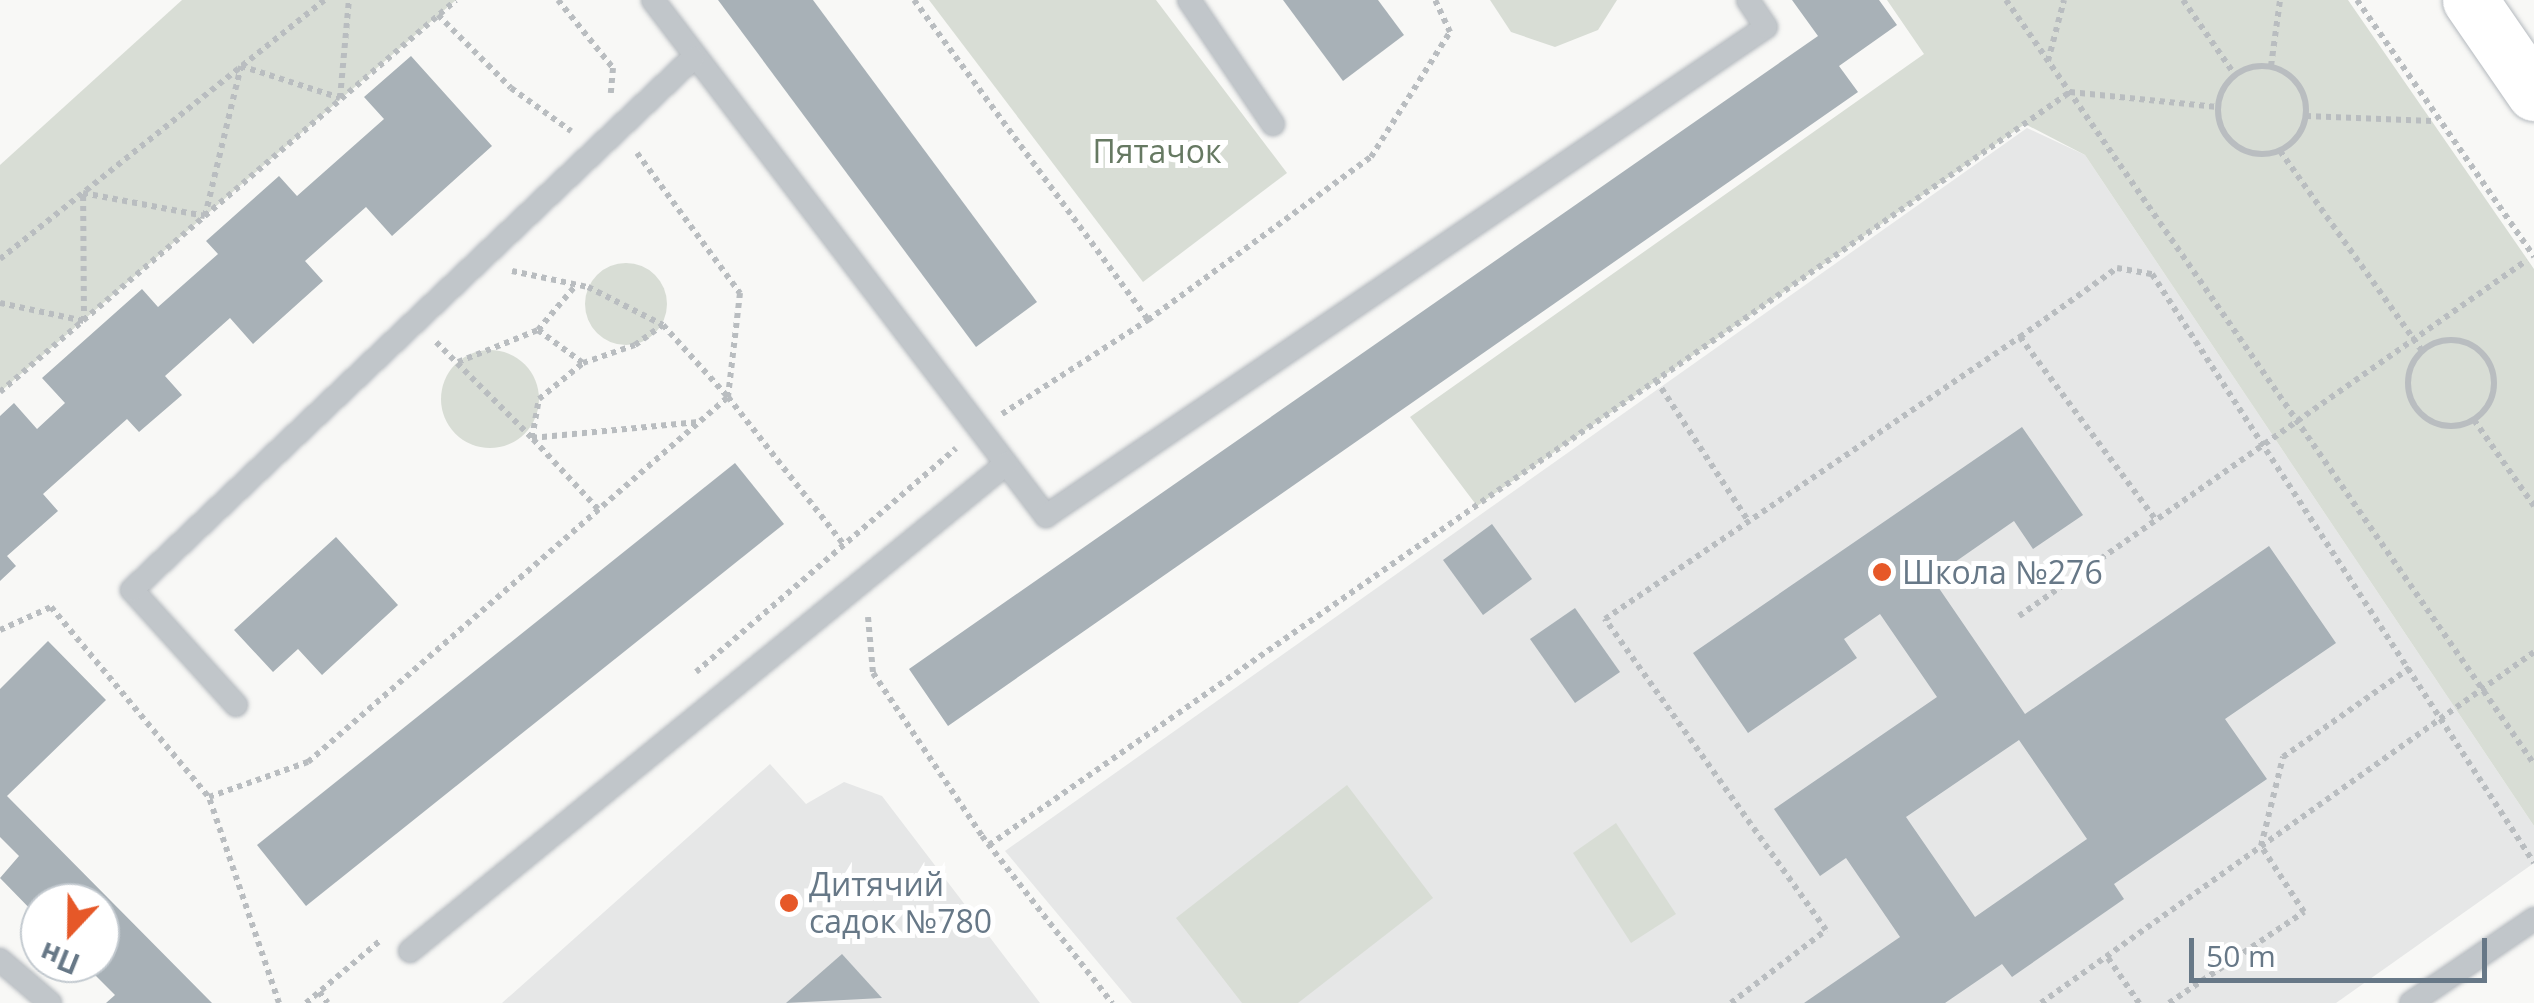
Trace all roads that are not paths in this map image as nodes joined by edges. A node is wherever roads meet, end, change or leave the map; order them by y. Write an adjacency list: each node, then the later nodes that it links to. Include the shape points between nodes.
1 (653, 0): 5 (lane)
2 (1189, 0): 7 (lane)
3 (1748, 0): 8 (lane, via 1766,27 1046,516)
4 (2470, 0): 6 (street)
5 (693, 58): 8 (lane); 9 (lane, via 132,590)
6 (2534, 93)
7 (1273, 124)
8 (1006, 464): 11 (lane)
9 (236, 705)
10 (2534, 919): 14 (lane)
11 (410, 951)
12 (0, 960): 13 (lane)
13 (50, 1003)
14 (2411, 1003)

